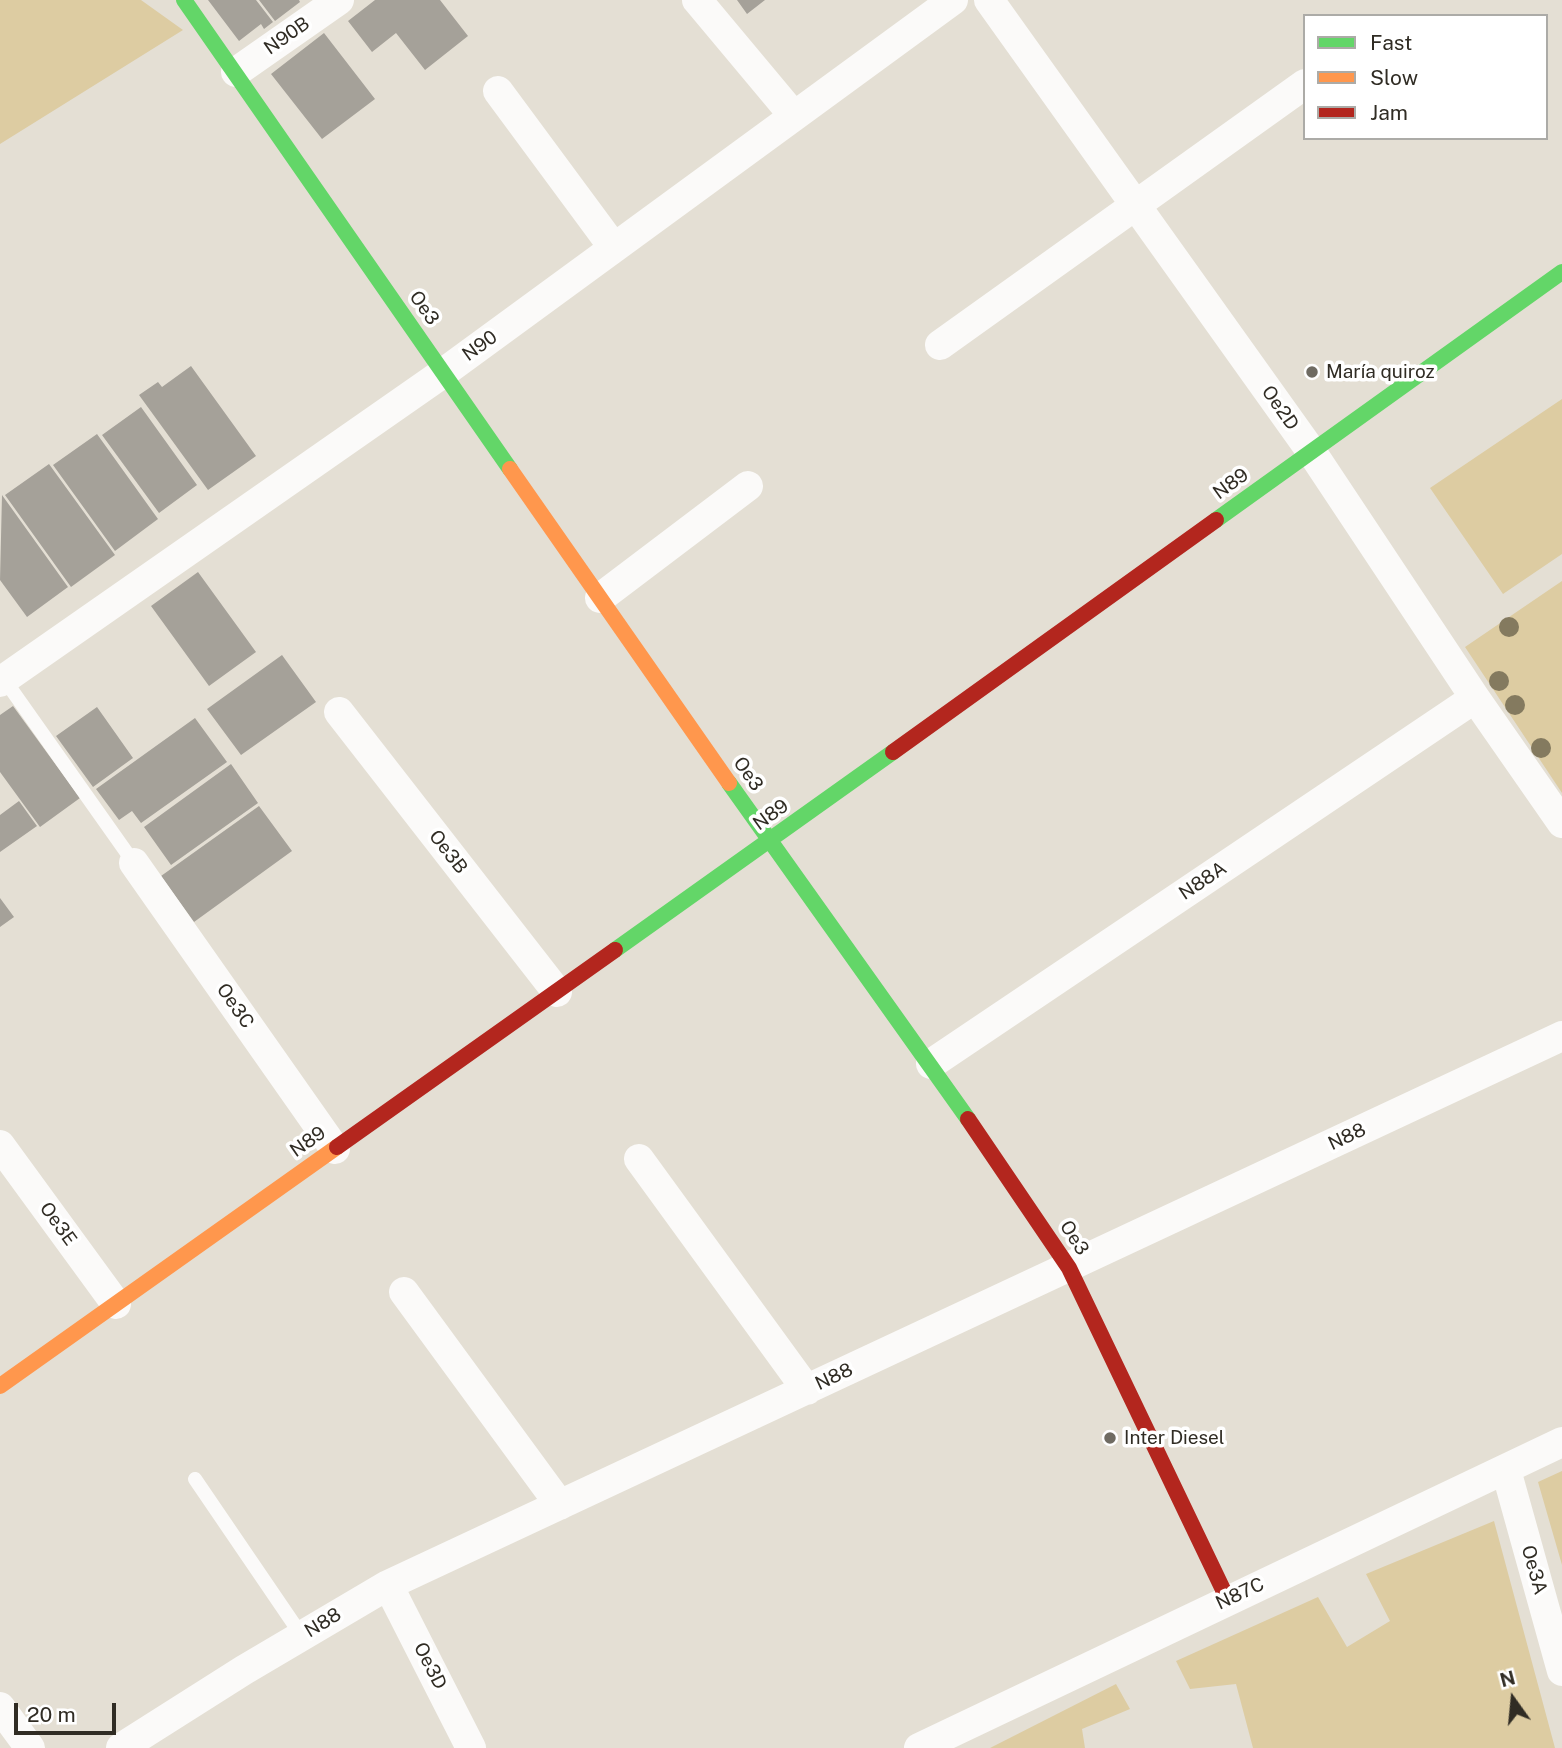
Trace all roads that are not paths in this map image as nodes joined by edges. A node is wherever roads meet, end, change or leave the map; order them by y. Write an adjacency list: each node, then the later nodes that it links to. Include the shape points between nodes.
1 (184, 0): 6 (street, Oe3)
2 (339, 0): 6 (street, N90B)
3 (697, 0): 9 (street)
4 (953, 0): 9 (street, N90)
5 (989, 0): 10 (street, Oe2D)
6 (236, 72): 14 (street, Oe3)
7 (1303, 85): 10 (street)
8 (498, 91): 11 (street)
9 (794, 116): 11 (street, N90)
10 (1136, 205): 13 (street); 15 (street, Oe2D)
11 (614, 248): 14 (street, N90)
12 (1562, 272): 15 (street, N89)
13 (940, 345)
14 (443, 373): 17 (street, Oe3); 18 (street, N90)
15 (1311, 452): 19 (street, Oe2D); 22 (street, N89)
16 (748, 486): 17 (street)
17 (600, 597): 22 (street, Oe3)
18 (2, 680): 23 (lane)
19 (1475, 698): 21 (street, Oe2D); 26 (street, N88A)
20 (339, 712): 24 (street, Oe3B)
21 (1562, 823)
22 (769, 841): 24 (street, N89); 26 (street, Oe3)
23 (134, 863): 28 (street, Oe3C)
24 (557, 992): 28 (street, N89)
25 (1562, 1036): 30 (street, N88)
26 (931, 1064): 30 (street, Oe3)
27 (0, 1145): 32 (street, Oe3E)
28 (335, 1149): 32 (street, N89)
29 (639, 1159): 34 (street)
30 (1069, 1268): 34 (street, N88); 40 (street, Oe3)
31 (404, 1292): 38 (street)
32 (116, 1304): 33 (street, N89)
33 (0, 1387)
34 (807, 1390): 38 (street, N88)
35 (1562, 1442): 36 (street, N87C)
36 (1506, 1470): 40 (street, N87C); 42 (street, Oe3A)
37 (195, 1479): 41 (lane)
38 (560, 1505): 39 (street, N88)
39 (388, 1585): 41 (street, N88); 46 (street, Oe3D)
40 (1228, 1600): 47 (street, N87C)
41 (302, 1636): 45 (street, N88)
42 (1562, 1671)
43 (0, 1707): 44 (street)
44 (30, 1748)
45 (121, 1748)
46 (471, 1748)
47 (919, 1748)

